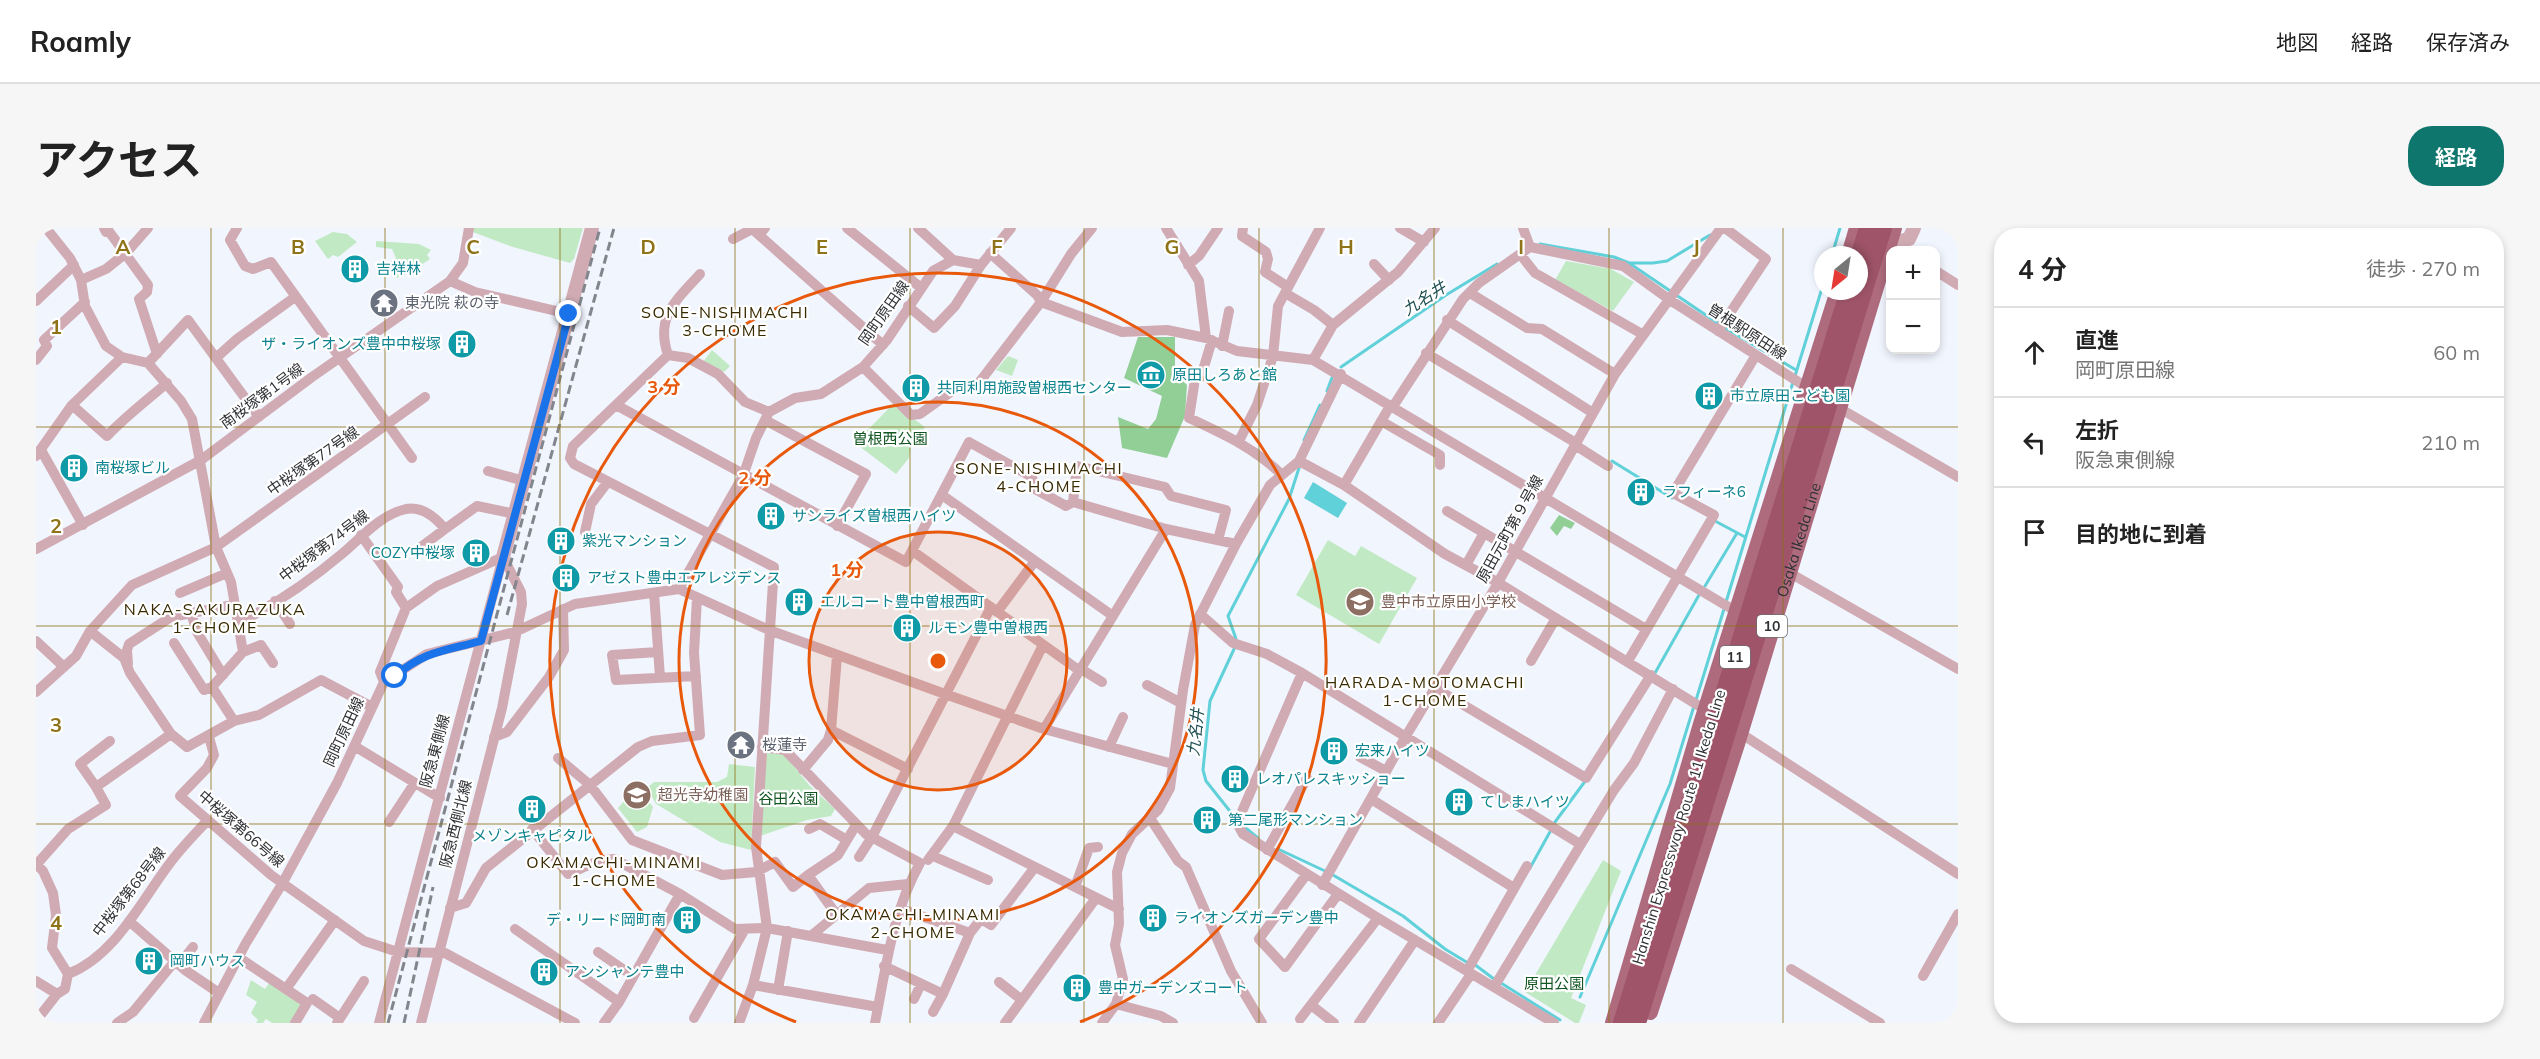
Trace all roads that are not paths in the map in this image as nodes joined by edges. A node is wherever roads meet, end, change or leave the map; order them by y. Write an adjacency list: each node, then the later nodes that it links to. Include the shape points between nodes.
1 (46, 228): 34 (street)
2 (104, 228): 30 (street)
3 (148, 228): 30 (street)
4 (237, 228): 46 (street, via 230,240 245,266 253,269 271,262)
5 (592, 228): 55 (street, 阪急東側線)
6 (848, 228): 43 (street)
7 (918, 228): 32 (street)
8 (1011, 228): 31 (street)
9 (1092, 228): 52 (street)
10 (1166, 228): 36 (street)
11 (1218, 228): 36 (street)
12 (1244, 228): 44 (street, via 1242,236 1266,252 1265,272)
13 (1320, 228): 44 (street)
14 (1400, 228): 26 (street)
15 (1435, 228): 26 (street)
16 (1523, 228): 29 (street)
17 (1723, 228): 47 (street, 原田元町第９号線); 58 (street, via 1766,259)
18 (1857, 228): 27 (main road)
19 (1863, 228): 24 (street)
20 (1868, 228): 28 (highway)
21 (1914, 228): 24 (street, via 1909,239)
22 (468, 229): 41 (street, 南桜塚第1号線, via 463,263)
23 (762, 232): 25 (street, via 752,229); 61 (street)
24 (1892, 237): 83 (main road, Osaka Ikeda Line / 10); 308 (highway, Hanshin Expressway Route 11 Ikeda Line / 11)
25 (734, 238)
26 (1424, 242): 40 (street)
27 (1852, 246)
28 (1862, 246)
29 (1525, 251): 45 (street); 47 (street, 曽根駅原田線, via 1623,266); 59 (street, via 1535,273)
30 (126, 253): 39 (street, via 106,269); 64 (street, via 148,285 139,299)
31 (990, 253): 35 (street); 52 (street)
32 (953, 260): 35 (street); 43 (street, 岡町原田線, via 933,271)
33 (1374, 264): 40 (street)
34 (74, 265): 39 (street); 50 (street)
35 (981, 265): 53 (street, via 955,306 934,328)
36 (1188, 265): 60 (street, via 1199,281)
37 (700, 274): 65 (street, via 666,313 663,339)
38 (1940, 274): 42 (street)
39 (81, 280): 51 (street)
40 (1389, 280): 57 (street)
41 (450, 281): 55 (street, via 475,292); 70 (street, 南桜塚第1号線)
42 (1958, 285)
43 (920, 287): 53 (street, 岡町原田線)
44 (1286, 290): 57 (street); 67 (street, via 1275,320)
45 (1470, 293): 56 (street); 76 (street, via 1527,328 1542,329)
46 (295, 297): 69 (street); 70 (street)
47 (1673, 297): 58 (street, 曽根駅原田線); 59 (street, 原田元町第９号線)
48 (1835, 300): 78 (main road, 10)
49 (1845, 300): 307 (highway, Hanshin Expressway Route 11 Ikeda Line / 11)
50 (36, 301)
51 (85, 302): 68 (street, via 106,346); 71 (street, via 44,340 47,346)
52 (1041, 302): 60 (street, via 1122,332 1167,330); 74 (street, via 978,384 955,389 920,414 911,415)
53 (908, 306): 61 (street, 岡町原田線)
54 (1229, 311): 62 (street)
55 (569, 314): 101 (street, 阪急東側線)
56 (1448, 320): 63 (street); 84 (street)
57 (1333, 325): 72 (street)
58 (1720, 328): 66 (street, 曽根駅原田線)
59 (1642, 334): 76 (street, 原田元町第９号線)
60 (1209, 339): 62 (street); 89 (street, via 1201,377 1195,379 1189,418)
61 (883, 345): 74 (street, 岡町原田線)
62 (1222, 346): 67 (street)
63 (1426, 353): 82 (street); 90 (street)
64 (157, 354): 69 (street, via 188,320); 73 (street)
65 (668, 355): 81 (street); 85 (street, via 688,358 718,374 745,402)
66 (1756, 355): 78 (street, 曽根駅原田線); 129 (street, via 1672,493 1714,515)
67 (1273, 356): 72 (street); 89 (street, via 1257,405)
68 (122, 357): 73 (street); 80 (street)
69 (217, 357): 86 (street)
70 (341, 358): 86 (street, 南桜塚第1号線); 88 (street)
71 (36, 360)
72 (1313, 360): 75 (street)
73 (148, 363): 77 (street)
74 (863, 367): 85 (street, 岡町原田線, via 821,394 795,398)
75 (1341, 374): 82 (street); 94 (street)
76 (1616, 374): 84 (street, 原田元町第９号線)
77 (167, 383): 80 (street, via 135,407 107,436); 93 (street, via 192,419)
78 (1804, 386): 83 (street, 曽根駅原田線); 140 (main road, 10)
79 (425, 398): 88 (street, 中桜塚第77号線)
80 (72, 405): 91 (street)
81 (616, 405): 99 (street); 102 (street, via 573,446 571,455 574,464)
82 (1391, 407): 87 (street); 105 (street)
83 (1839, 407): 100 (street, 曽根駅原田線); 127 (main road, Osaka Ikeda Line / 10)
84 (1593, 413): 90 (street, 原田元町第９号線)
85 (767, 416): 99 (street); 110 (street, via 866,474)
86 (259, 417): 93 (street, 南桜塚第1号線)
87 (1382, 421): 95 (street, via 1440,455); 103 (street)
88 (390, 425): 92 (street); 119 (street, 中桜塚第77号線)
89 (1239, 441): 98 (street, via 1264,456)
90 (1575, 444): 96 (street); 105 (street, 原田元町第９号線)
91 (38, 453): 109 (street)
92 (412, 458)
93 (201, 459): 109 (street, 南桜塚第1号線); 119 (street)
94 (1299, 461): 98 (street); 103 (street)
95 (1440, 465)
96 (1608, 466)
97 (488, 471): 101 (street)
98 (1282, 475): 118 (street, via 1269,485)
99 (743, 476): 110 (street); 116 (street)
100 (1958, 477)
101 (524, 481): 108 (street, 阪急東側線)
102 (606, 483): 113 (street, via 591,504); 116 (street)
103 (1344, 485): 126 (street)
104 (942, 495): 106 (street, via 969,442 1032,477 1035,489 1066,506); 123 (street); 125 (street)
105 (1545, 497): 122 (street, 原田元町第９号線); 129 (street)
106 (1073, 502): 112 (street); 117 (street, via 1077,466 1165,488 1171,496 1226,510)
107 (1447, 511): 114 (street)
108 (515, 514): 111 (street, via 477,506); 124 (street, 阪急東側線)
109 (83, 525): 121 (street, 南桜塚第1号線)
110 (837, 526): 123 (street, via 906,562)
111 (445, 529): 115 (street, 中桜塚第74号線, via 434,515 408,509); 120 (street)
112 (1166, 529): 117 (street); 143 (street)
113 (585, 532)
114 (1484, 533): 122 (street); 126 (street)
115 (361, 535): 135 (street, 中桜塚第74号線, via 343,553); 137 (street, via 398,587 396,592)
116 (710, 535): 131 (street); 148 (street, via 774,567)
117 (1218, 540): 118 (street)
118 (1236, 544): 142 (street)
119 (216, 547): 128 (street); 149 (street, 中桜塚第77号線, via 132,585)
120 (421, 547)
121 (36, 549)
122 (1514, 551): 130 (street, 原田元町第９号線); 147 (street)
123 (914, 552): 139 (street)
124 (503, 557): 137 (street, via 437,586); 150 (street, via 522,604); 152 (street, 阪急東側線)
125 (1035, 561): 139 (street); 143 (street)
126 (1466, 566): 130 (street)
127 (1788, 572): 162 (street); 186 (main road, Osaka Ikeda Line / 10)
128 (227, 573): 132 (street); 136 (street)
129 (1677, 576): 140 (street); 147 (street)
130 (1497, 582): 144 (street); 174 (street, 原田元町第９号線)
131 (679, 589): 133 (street); 134 (street)
132 (180, 593)
133 (654, 593): 138 (street, via 613,597); 156 (street)
134 (698, 598): 148 (street); 168 (street)
135 (275, 601): 145 (street, 中桜塚第74号線); 146 (street, 中桜塚第74号線)
136 (233, 604): 141 (street); 145 (street)
137 (406, 608): 171 (street, via 380,672)
138 (563, 609): 150 (street); 190 (street, via 564,650 549,677 507,732)
139 (994, 610): 154 (street); 177 (street)
140 (1733, 610): 179 (main road, 10)
141 (190, 614): 165 (street, via 171,617 129,644); 166 (street)
142 (1200, 614): 164 (street, via 1233,643 1267,654); 178 (street)
143 (1113, 616): 163 (street)
144 (1556, 618): 158 (street); 159 (street)
145 (236, 624): 155 (street)
146 (290, 624)
147 (1646, 629): 159 (street)
148 (769, 630): 157 (street); 193 (street)
149 (90, 632): 161 (street, 中桜塚第77号線, via 76,656); 165 (street, via 124,658)
150 (515, 632): 152 (street); 190 (street, 阪急西側北線)
151 (36, 641): 161 (street)
152 (481, 641): 171 (street, via 427,654); 205 (street, 阪急東側線)
153 (174, 643): 173 (street, via 204,690)
154 (1042, 645): 163 (street); 181 (street)
155 (243, 652): 160 (street, via 261,645); 166 (street)
156 (658, 652): 169 (street); 169 (street, via 612,655 616,680)
157 (837, 656): 177 (street); 185 (street)
158 (1531, 661)
159 (1628, 661): 167 (street)
160 (273, 663)
161 (64, 667): 176 (street, 中桜塚第77号線)
162 (1958, 669)
163 (1080, 670): 170 (street); 184 (street)
164 (1302, 673): 188 (street); 218 (street, via 1237,823 1243,834)
165 (130, 674): 187 (street)
166 (223, 675): 173 (street)
167 (1651, 675): 174 (street, via 1586,778); 175 (street)
168 (696, 676): 169 (street); 203 (street, via 700,735 645,744)
169 (660, 677)
170 (1102, 681)
171 (384, 682): 180 (street, 岡町原田線)
172 (1147, 685): 178 (street)
173 (212, 687): 183 (street)
174 (1435, 688): 188 (street, 原田元町第９号線)
175 (1673, 689): 179 (street); 216 (street, via 1634,763)
176 (36, 692)
177 (945, 694): 181 (street); 198 (street)
178 (1181, 704): 197 (street)
179 (1698, 704): 186 (street); 306 (main road, 10)
180 (372, 707): 183 (street, via 321,680 259,715); 192 (street, 岡町原田線)
181 (1009, 717): 184 (street); 211 (street)
182 (1123, 717): 194 (street)
183 (234, 721): 189 (street)
184 (1044, 729): 194 (street)
185 (831, 730): 198 (street); 199 (street, via 828,740)
186 (1740, 733): 226 (street); 309 (main road, Osaka Ikeda Line / 10)
187 (171, 734): 189 (street, via 187,747); 204 (street)
188 (1406, 736): 200 (street, 原田元町第９号線); 216 (street)
189 (209, 737): 208 (street, 中桜塚第66号線, via 214,754 207,768 180,796)
190 (494, 737): 238 (street, 阪急西側北線)
191 (110, 741): 204 (street, via 80,764)
192 (356, 747): 202 (street); 230 (street, 岡町原田線)
193 (762, 747): 199 (street, via 785,750); 225 (street, via 756,846)
194 (1109, 747): 197 (street)
195 (1360, 757): 200 (street)
196 (558, 758): 203 (street)
197 (1173, 764): 207 (street, via 1170,789)
198 (908, 769): 214 (street)
199 (803, 770): 210 (street)
200 (1386, 771): 206 (street, 原田元町第９号線)
201 (1307, 778): 218 (street)
202 (414, 783): 205 (street); 209 (street)
203 (590, 785): 213 (street); 225 (street, via 632,840 722,875)
204 (96, 787): 222 (street, via 106,805 68,829)
205 (440, 798): 255 (street, 阪急東側線)
206 (1371, 799): 232 (street, 原田元町第９号線); 234 (street)
207 (1150, 818): 240 (street, via 1132,834 1122,853 1117,872); 301 (street, via 1186,867 1231,971)
208 (207, 822): 230 (street, 中桜塚第66号線); 245 (street, 中桜塚第68号線, via 171,862)
209 (388, 822)
210 (856, 825): 214 (street); 215 (street)
211 (952, 826): 219 (street); 224 (street)
212 (809, 829): 215 (street, via 820,824)
213 (532, 830): 235 (street, via 568,874 598,861 614,859); 238 (street, via 486,868 466,903)
214 (872, 837): 220 (street); 221 (street)
215 (847, 840): 227 (street, via 838,855)
216 (1580, 843): 271 (street)
217 (1098, 847): 233 (street, via 1089,848)
218 (1267, 850): 228 (street)
219 (933, 856): 221 (street); 229 (street)
220 (859, 857)
221 (920, 863): 231 (street)
222 (37, 864): 263 (street, via 53,893 56,915 52,948)
223 (1527, 866): 234 (street)
224 (1035, 867): 233 (street); 250 (street, via 991,925 981,919)
225 (759, 870): 227 (street, via 775,862 793,886); 246 (street)
226 (1958, 874)
227 (808, 875): 241 (street)
228 (1306, 875): 232 (street); 236 (street, via 1259,939 1285,967)
229 (988, 880)
230 (282, 884): 244 (street, 中桜塚第66号線); 258 (street, 岡町原田線)
231 (908, 884): 239 (street); 241 (street, via 869,888)
232 (1322, 885): 236 (street)
233 (1075, 887): 237 (street)
234 (1514, 888): 262 (street)
235 (680, 894): 248 (street, via 729,927); 264 (street)
236 (1338, 894): 243 (street)
237 (1096, 898): 240 (street); 279 (street)
238 (450, 908): 257 (street, 阪急西側北線)
239 (901, 909): 250 (street); 254 (street)
240 (1119, 909): 281 (street, via 1115,945 1123,979)
241 (836, 914): 251 (street)
242 (1958, 914): 265 (street)
243 (1378, 918): 252 (street); 282 (street)
244 (335, 920): 255 (street, 中桜塚第66号線, via 364,941); 272 (street)
245 (129, 921): 259 (street); 263 (street, 中桜塚第68号線, via 93,959)
246 (767, 928): 248 (street); 249 (street); 270 (street)
247 (515, 929): 280 (street)
248 (745, 930): 285 (street)
249 (788, 931): 251 (street); 273 (street)
250 (970, 933): 276 (street)
251 (812, 935): 254 (street)
252 (1415, 940): 262 (street); 303 (street)
253 (194, 947): 259 (street)
254 (887, 950): 260 (street)
255 (398, 952): 257 (street); 292 (street, 阪急東側線)
256 (598, 952): 264 (street)
257 (437, 953): 293 (street, 阪急西側北線); 294 (street, via 446,953)
258 (238, 957): 272 (street); 275 (street, 岡町原田線)
259 (177, 963): 275 (street); 290 (street, via 133,1012)
260 (884, 966): 269 (street); 283 (street)
261 (1791, 969): 310 (street)
262 (1469, 972): 271 (street); 304 (street)
263 (68, 974): 274 (street)
264 (633, 976): 280 (street)
265 (1923, 976)
266 (36, 981): 274 (street)
267 (364, 981): 287 (street)
268 (999, 982): 279 (street)
269 (921, 984): 276 (street); 278 (street)
270 (753, 986): 273 (street); 296 (street)
271 (1494, 987): 305 (street)
272 (286, 989): 289 (street, via 307,1003)
273 (778, 990): 283 (street)
274 (61, 991): 288 (street)
275 (219, 993): 291 (street, 岡町原田線)
276 (943, 994): 284 (street)
277 (313, 999): 287 (street)
278 (914, 999)
279 (1022, 999): 298 (street)
280 (619, 1002): 295 (street)
281 (1116, 1004): 299 (street); 300 (street)
282 (1311, 1005): 286 (street); 302 (street)
283 (878, 1007): 297 (street)
284 (933, 1012)
285 (694, 1018)
286 (1300, 1019)
287 (338, 1020)
288 (36, 1021)
289 (303, 1021)
290 (117, 1023)
291 (204, 1023)
292 (379, 1023)
293 (421, 1023)
294 (575, 1023)
295 (604, 1023)
296 (739, 1023)
297 (875, 1023)
298 (1005, 1023)
299 (1102, 1023)
300 (1173, 1023)
301 (1262, 1023)
302 (1334, 1023)
303 (1359, 1023)
304 (1438, 1023)
305 (1554, 1023)
306 (1613, 1023)
307 (1622, 1023)
308 (1637, 1023)
309 (1646, 1023)
310 (1880, 1023)

